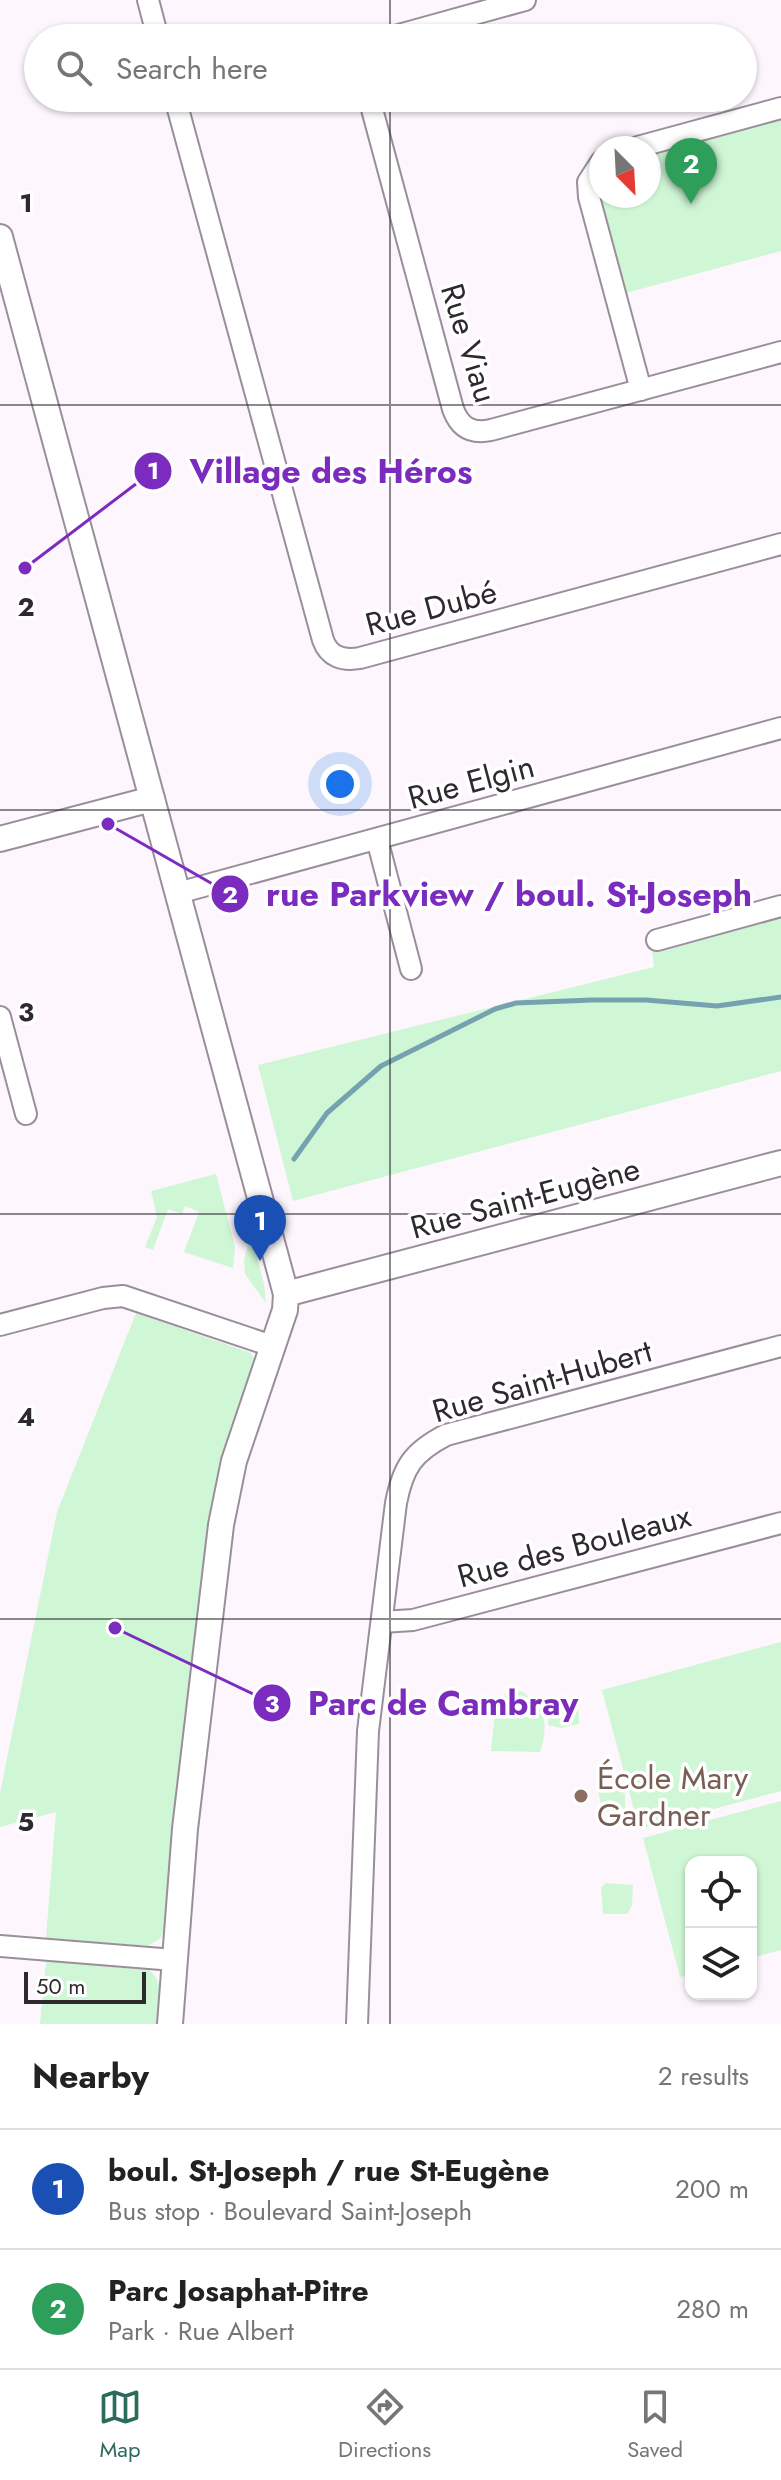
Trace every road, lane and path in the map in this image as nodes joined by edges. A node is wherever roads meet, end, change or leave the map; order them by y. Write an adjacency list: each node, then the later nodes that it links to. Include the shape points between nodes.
1 (148, 0): 3 (street)
2 (525, 0): 4 (street)
3 (154, 24)
4 (438, 24)
5 (781, 108): 8 (street)
6 (179, 112): 13 (street, Rue Dubé, via 329,651 343,659 360,658)
7 (373, 112): 12 (street, Rue Viau, via 453,409 462,425 473,431 491,430)
8 (661, 141)
9 (592, 208): 12 (street)
10 (0, 237): 15 (street)
11 (781, 352): 12 (street, Rue Viau)
12 (641, 390)
13 (781, 544)
14 (781, 728): 17 (street, Rue Elgin)
15 (152, 799): 16 (street); 18 (street)
16 (0, 839)
17 (377, 839): 18 (street, Rue Elgin); 21 (street)
18 (178, 893): 25 (street)
19 (781, 906): 20 (street)
20 (657, 940)
21 (411, 969)
22 (0, 1017): 23 (street)
23 (26, 1114)
24 (781, 1163): 25 (street, Rue Saint-Eugène)
25 (286, 1294): 27 (street)
26 (0, 1325): 27 (street, via 123,1296)
27 (272, 1346): 32 (street, via 234,1461 221,1525)
28 (781, 1346): 30 (street, Rue Saint-Hubert, via 457,1432 424,1447 409,1462 398,1494)
29 (781, 1523): 30 (street, Rue des Bouleaux, via 413,1620)
30 (382, 1622): 34 (street, Rue Saint-Hubert, via 368,1731)
31 (0, 1946): 32 (street)
32 (174, 1960): 33 (street)
33 (170, 2024)
34 (357, 2024)

